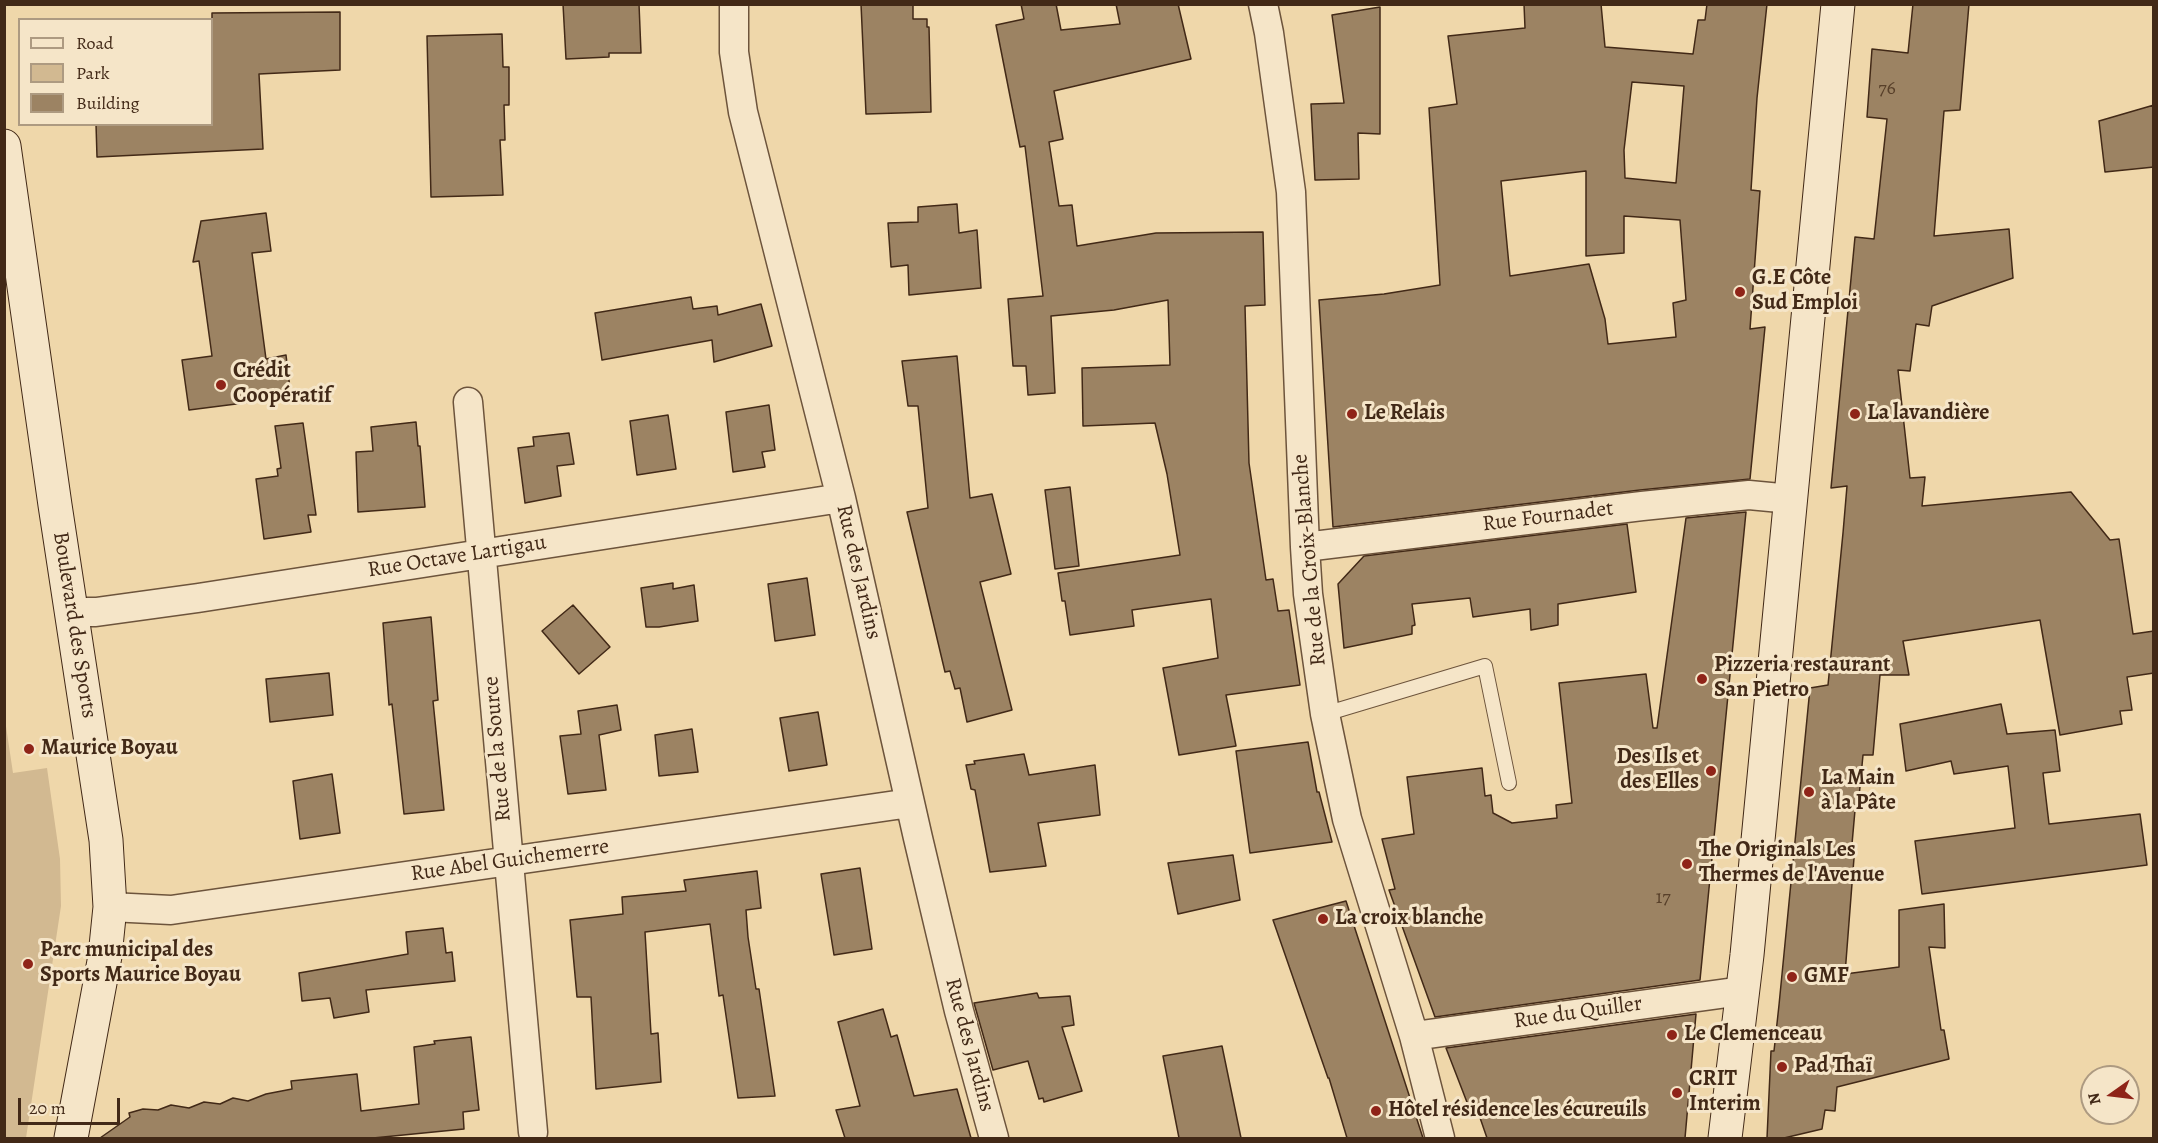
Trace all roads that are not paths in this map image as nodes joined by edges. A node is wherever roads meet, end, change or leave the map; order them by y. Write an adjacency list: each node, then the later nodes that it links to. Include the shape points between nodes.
1 (734, 4): 6 (street, Rue des Jardins, via 734,52 743,112)
2 (1263, 4): 8 (street, Rue de la Croix-Blanche, via 1291,192)
3 (1838, 4): 7 (main road)
4 (4, 146): 10 (main road, Boulevard des Sports)
5 (468, 402): 9 (street, Rue de la Source)
6 (841, 498): 9 (street, Rue Octave Lartigau); 13 (street, Rue des Jardins)
7 (1791, 500): 8 (street, Rue Fournadet, via 1749,495); 16 (main road)
8 (1305, 547): 11 (street, Rue de la Croix-Blanche)
9 (481, 554): 10 (street, Rue Octave Lartigau, via 198,598); 14 (street, Rue de la Source)
10 (72, 612): 15 (main road, Boulevard des Sports, via 106,840)
11 (1325, 714): 12 (lane, via 1485,666); 17 (street, Rue de la Croix-Blanche, via 1347,819)
12 (1509, 783)
13 (910, 803): 14 (street, Rue Abel Guichemerre); 20 (street, Rue des Jardins, via 959,1011)
14 (508, 861): 15 (street, Rue Abel Guichemerre, via 171,910); 18 (street, Rue de la Source)
15 (110, 907): 19 (main road, Boulevard des Sports, via 105,956)
16 (1742, 991): 17 (street, Rue du Quiller); 22 (main road)
17 (1414, 1036): 21 (street, Rue de la Croix-Blanche)
18 (533, 1132)
19 (71, 1138)
20 (994, 1138)
21 (1440, 1138)
22 (1725, 1138)

